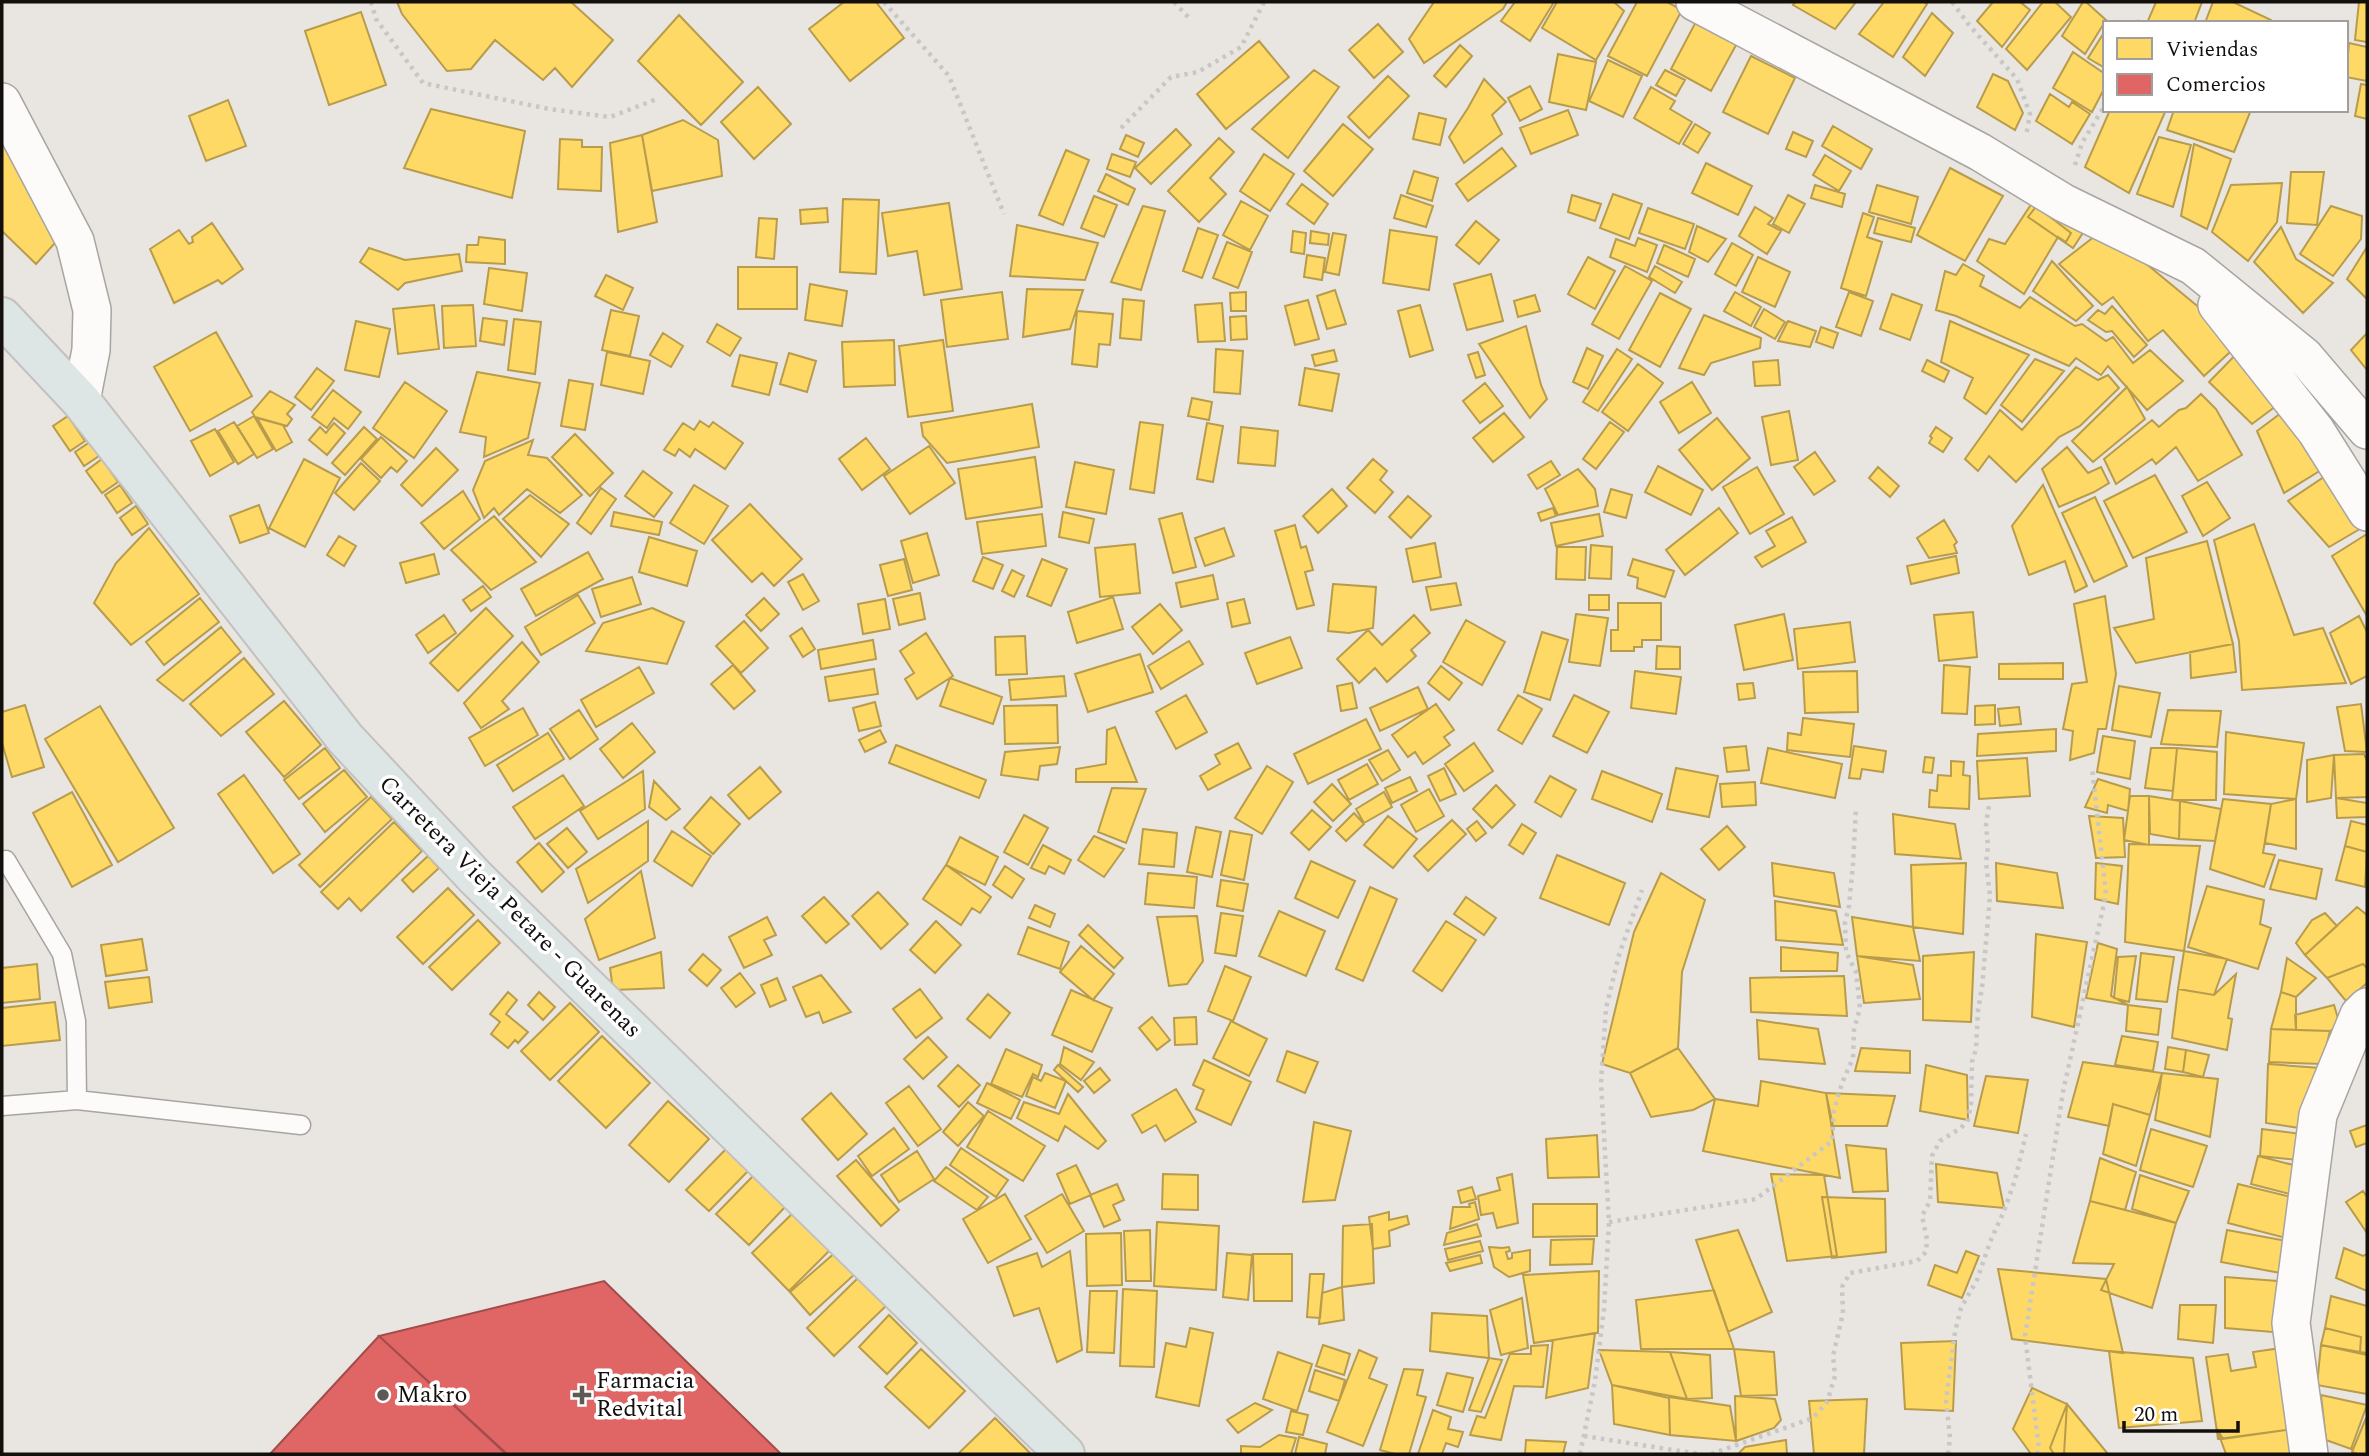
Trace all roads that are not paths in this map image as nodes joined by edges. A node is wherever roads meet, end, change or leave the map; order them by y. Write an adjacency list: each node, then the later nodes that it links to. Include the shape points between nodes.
1 (1695, 2): 3 (street, via 1980,152 2064,203)
2 (2, 102): 5 (street, via 75,241 92,310 91,350)
3 (2193, 266): 6 (street, via 2304,356); 7 (street, via 2206,291 2316,431)
4 (2, 317): 5 (main road, Carretera Vieja Petare - Guarenas)
5 (81, 401): 13 (main road, Carretera Vieja Petare - Guarenas, via 345,738 476,878)
6 (2367, 430)
7 (2367, 512)
8 (6, 860): 10 (lane, via 62,954 76,1021)
9 (2367, 1007): 14 (street, via 2359,1015 2316,1128 2291,1322)
10 (77, 1100): 11 (lane); 12 (lane)
11 (2, 1106)
12 (301, 1125)
13 (1065, 1454)
14 (2309, 1454)

